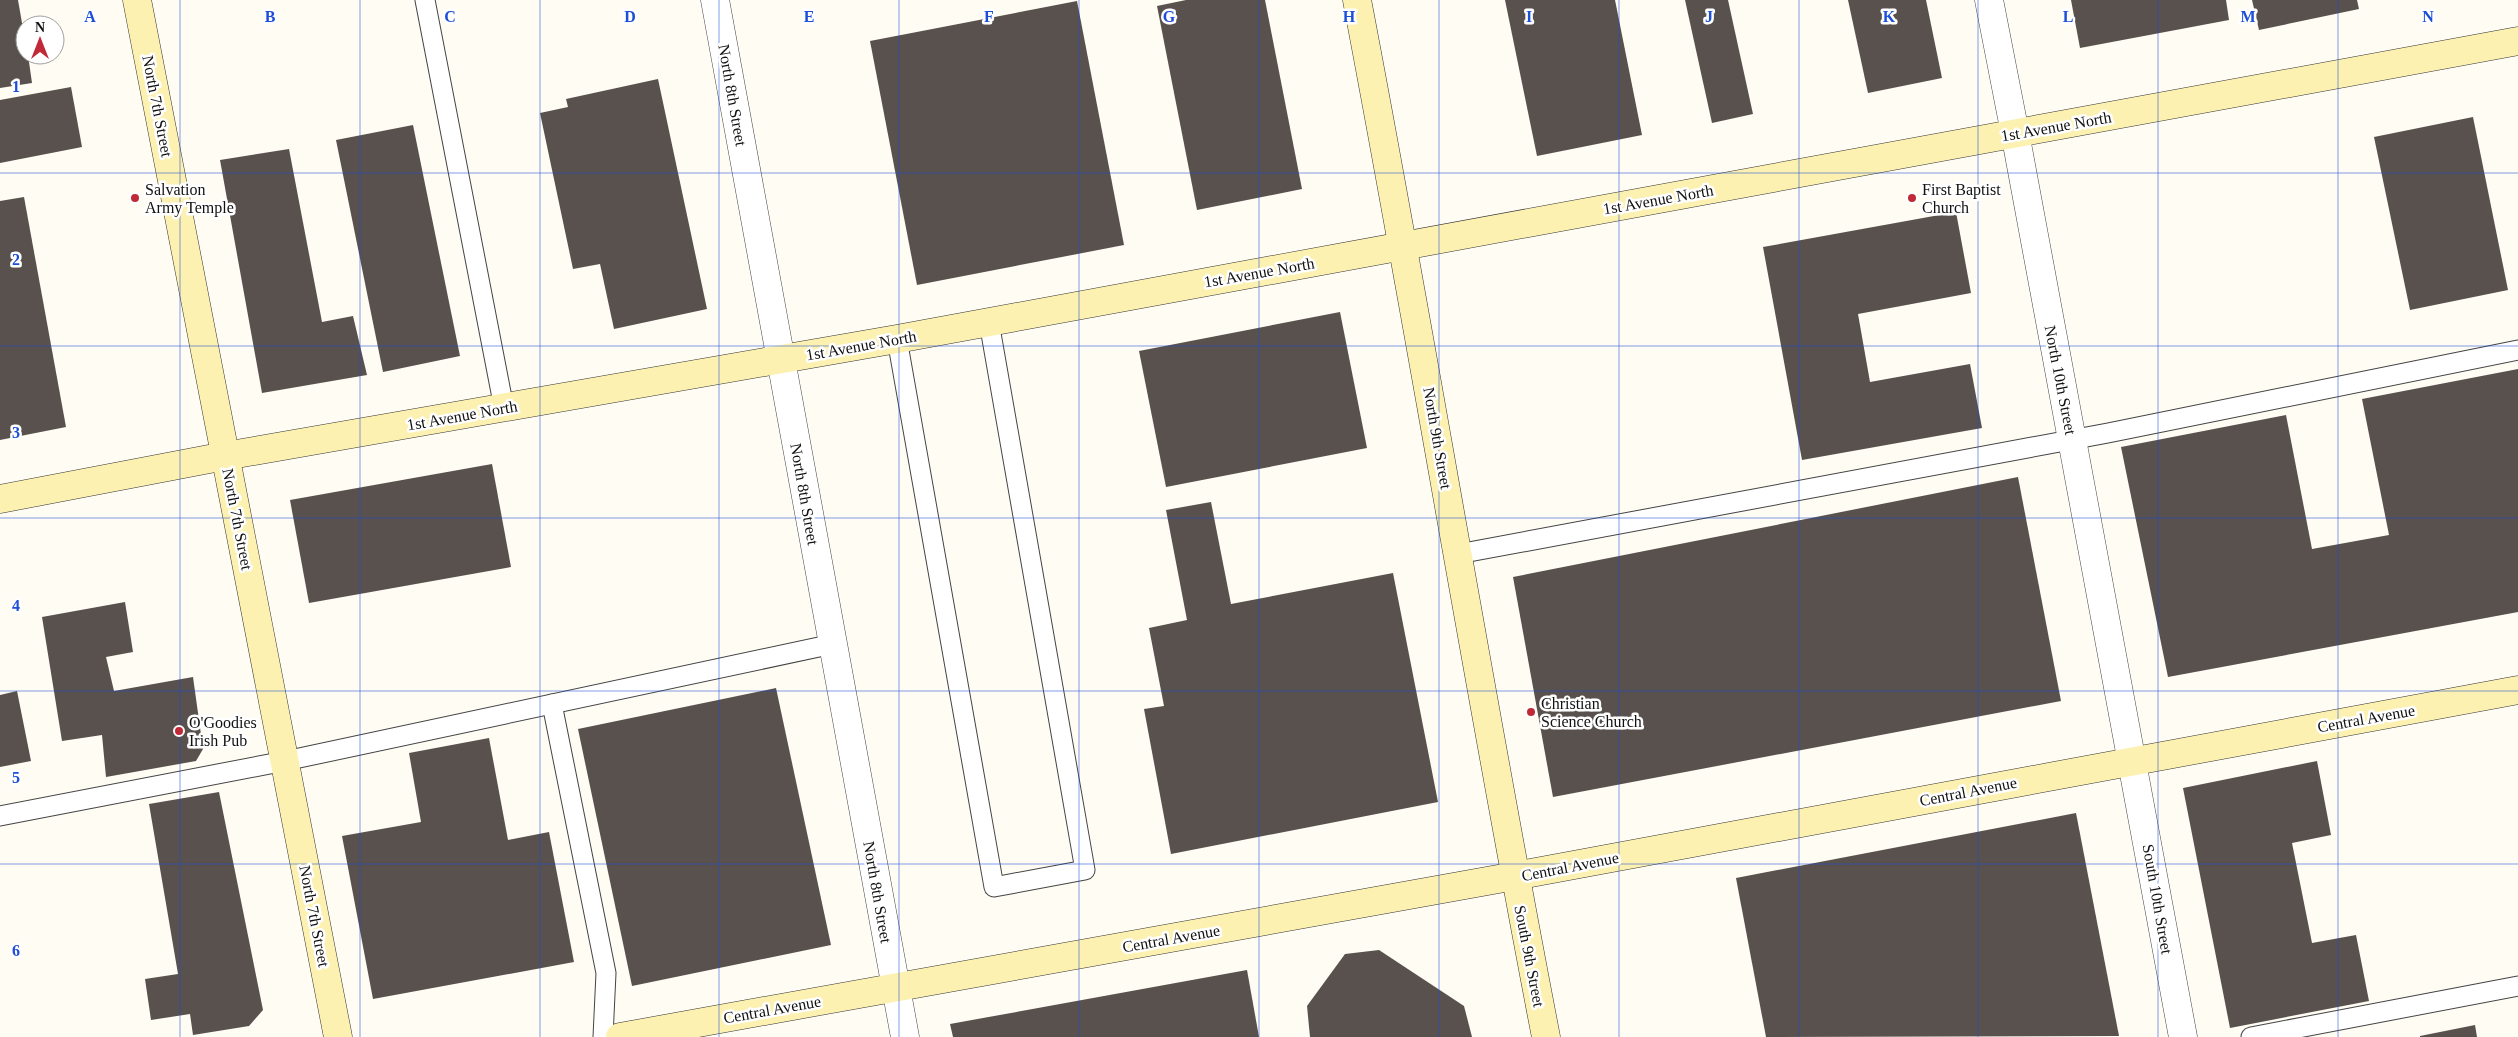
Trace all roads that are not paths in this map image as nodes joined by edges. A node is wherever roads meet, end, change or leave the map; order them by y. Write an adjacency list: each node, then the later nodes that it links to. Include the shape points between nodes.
1 (137, 0): 15 (main road, North 7th Street)
2 (424, 0): 13 (lane)
3 (715, 0): 12 (street, North 8th Street)
4 (1356, 0): 8 (main road, North 9th Street)
5 (1989, 0): 7 (street, North 10th Street)
6 (2518, 40): 7 (main road, 1st Avenue North)
7 (2015, 133): 8 (main road, 1st Avenue North); 14 (street, North 10th Street)
8 (1404, 246): 9 (main road, 1st Avenue North); 17 (main road, North 9th Street)
9 (989, 322): 10 (main road, 1st Avenue North); 10 (lane, via 1085,870 994,887)
10 (897, 339): 12 (main road, 1st Avenue North)
11 (2518, 350): 14 (lane)
12 (781, 360): 13 (main road, 1st Avenue North); 18 (street, North 8th Street)
13 (504, 408): 15 (main road, 1st Avenue North)
14 (2072, 440): 17 (lane); 21 (street, North 10th Street)
15 (226, 456): 16 (main road, 1st Avenue North); 22 (main road, North 7th Street)
16 (0, 499)
17 (1458, 554): 24 (main road, North 9th Street)
18 (832, 644): 20 (lane); 26 (street, North 8th Street)
19 (2518, 690): 21 (main road, Central Avenue)
20 (552, 704): 22 (lane); 28 (lane, via 606,974)
21 (2133, 760): 24 (main road, Central Avenue); 32 (street, South 10th Street)
22 (285, 761): 23 (lane); 27 (main road, North 7th Street)
23 (0, 816)
24 (1515, 876): 26 (main road, Central Avenue); 31 (main road, South 9th Street)
25 (2518, 986): 33 (lane)
26 (895, 987): 29 (main road, Central Avenue); 30 (street, North 8th Street)
27 (338, 1037)
28 (603, 1037)
29 (620, 1037)
30 (904, 1037)
31 (1546, 1037)
32 (2183, 1037)
33 (2251, 1037)

